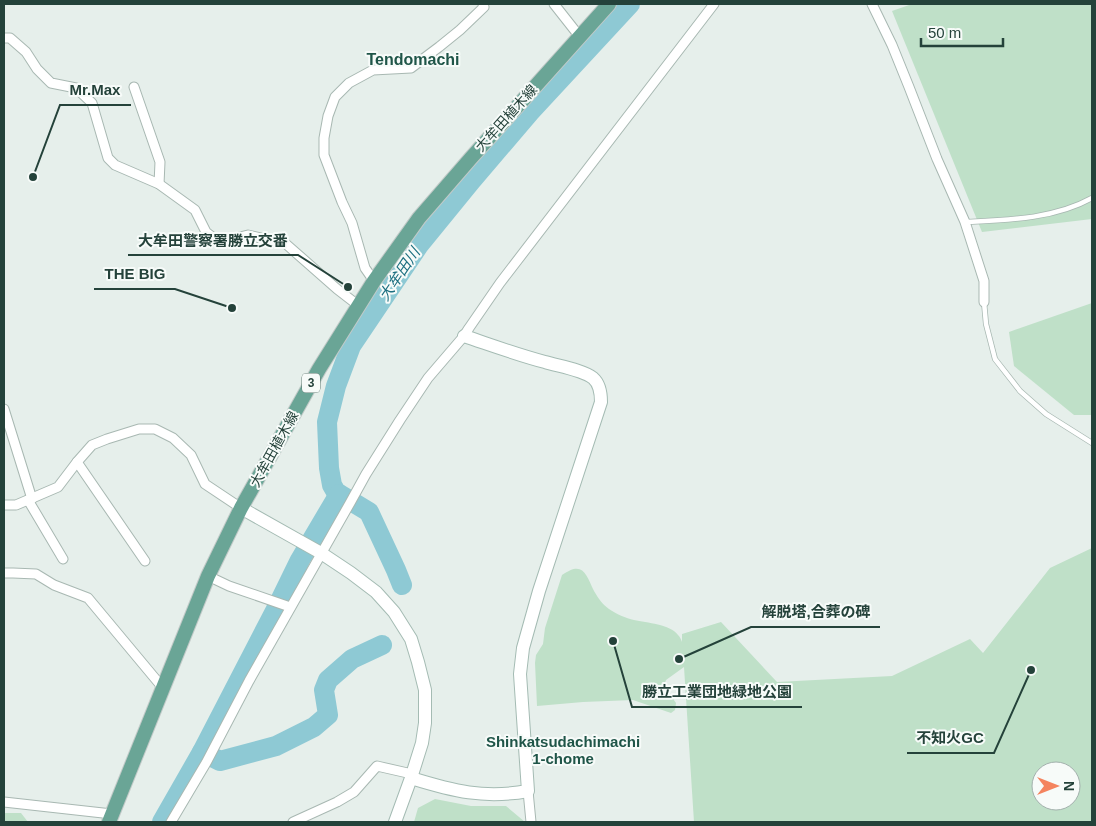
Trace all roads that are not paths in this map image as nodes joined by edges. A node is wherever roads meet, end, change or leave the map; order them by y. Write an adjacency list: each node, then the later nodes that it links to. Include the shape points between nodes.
1 (483, 4): 12 (street, via 484,7 460,30 411,68 373,70 349,83 335,97 328,116 324,156 352,223 365,268)
2 (554, 4): 6 (street)
3 (609, 4): 6 (main road, 大牟田植木線 / 3)
4 (714, 4): 15 (street, via 500,283)
5 (872, 4): 11 (street)
6 (580, 37): 12 (main road, 大牟田植木線 / 3, via 419,218)
7 (4, 38): 9 (street, via 10,38 26,52 51,84 76,88 92,103 108,158 115,165)
8 (134, 87): 9 (street, via 160,162)
9 (159, 184): 14 (street, via 195,210 206,232 219,242 248,236 286,244)
10 (1092, 198): 11 (lane, via 1046,215)
11 (965, 222): 13 (street, via 984,281)
12 (374, 281): 14 (main road, 大牟田植木線 / 3)
13 (984, 302): 17 (lane, via 986,324 996,359 1020,391 1046,414)
14 (359, 306): 21 (main road, 大牟田植木線 / 3, via 319,369)
15 (464, 336): 22 (street, via 428,378); 30 (street, via 580,372 593,378 602,393 523,648 520,674)
16 (4, 409): 19 (street)
17 (1092, 443)
18 (76, 462): 19 (street, via 58,486); 21 (street, via 92,445 106,439 139,429 155,429 174,438 191,455 205,484); 24 (street)
19 (30, 500): 20 (street); 23 (street)
20 (4, 505)
21 (241, 508): 22 (street); 26 (main road, 大牟田植木線 / 3)
22 (318, 551): 27 (street); 29 (street, via 376,592 394,612 410,639 425,690 422,743)
23 (63, 558)
24 (145, 560)
25 (4, 574): 28 (street, via 36,574 88,598)
26 (208, 576): 27 (street); 28 (main road, 大牟田植木線 / 3)
27 (288, 606): 33 (street, via 206,763)
28 (163, 688): 32 (main road, 大牟田植木線 / 3)
29 (411, 776): 30 (street, via 444,788 481,794 512,794); 34 (street, via 377,766 354,792); 35 (street)
30 (528, 790): 36 (street)
31 (4, 802): 32 (street)
32 (110, 818)
33 (171, 822)
34 (293, 822)
35 (395, 822)
36 (531, 822)

